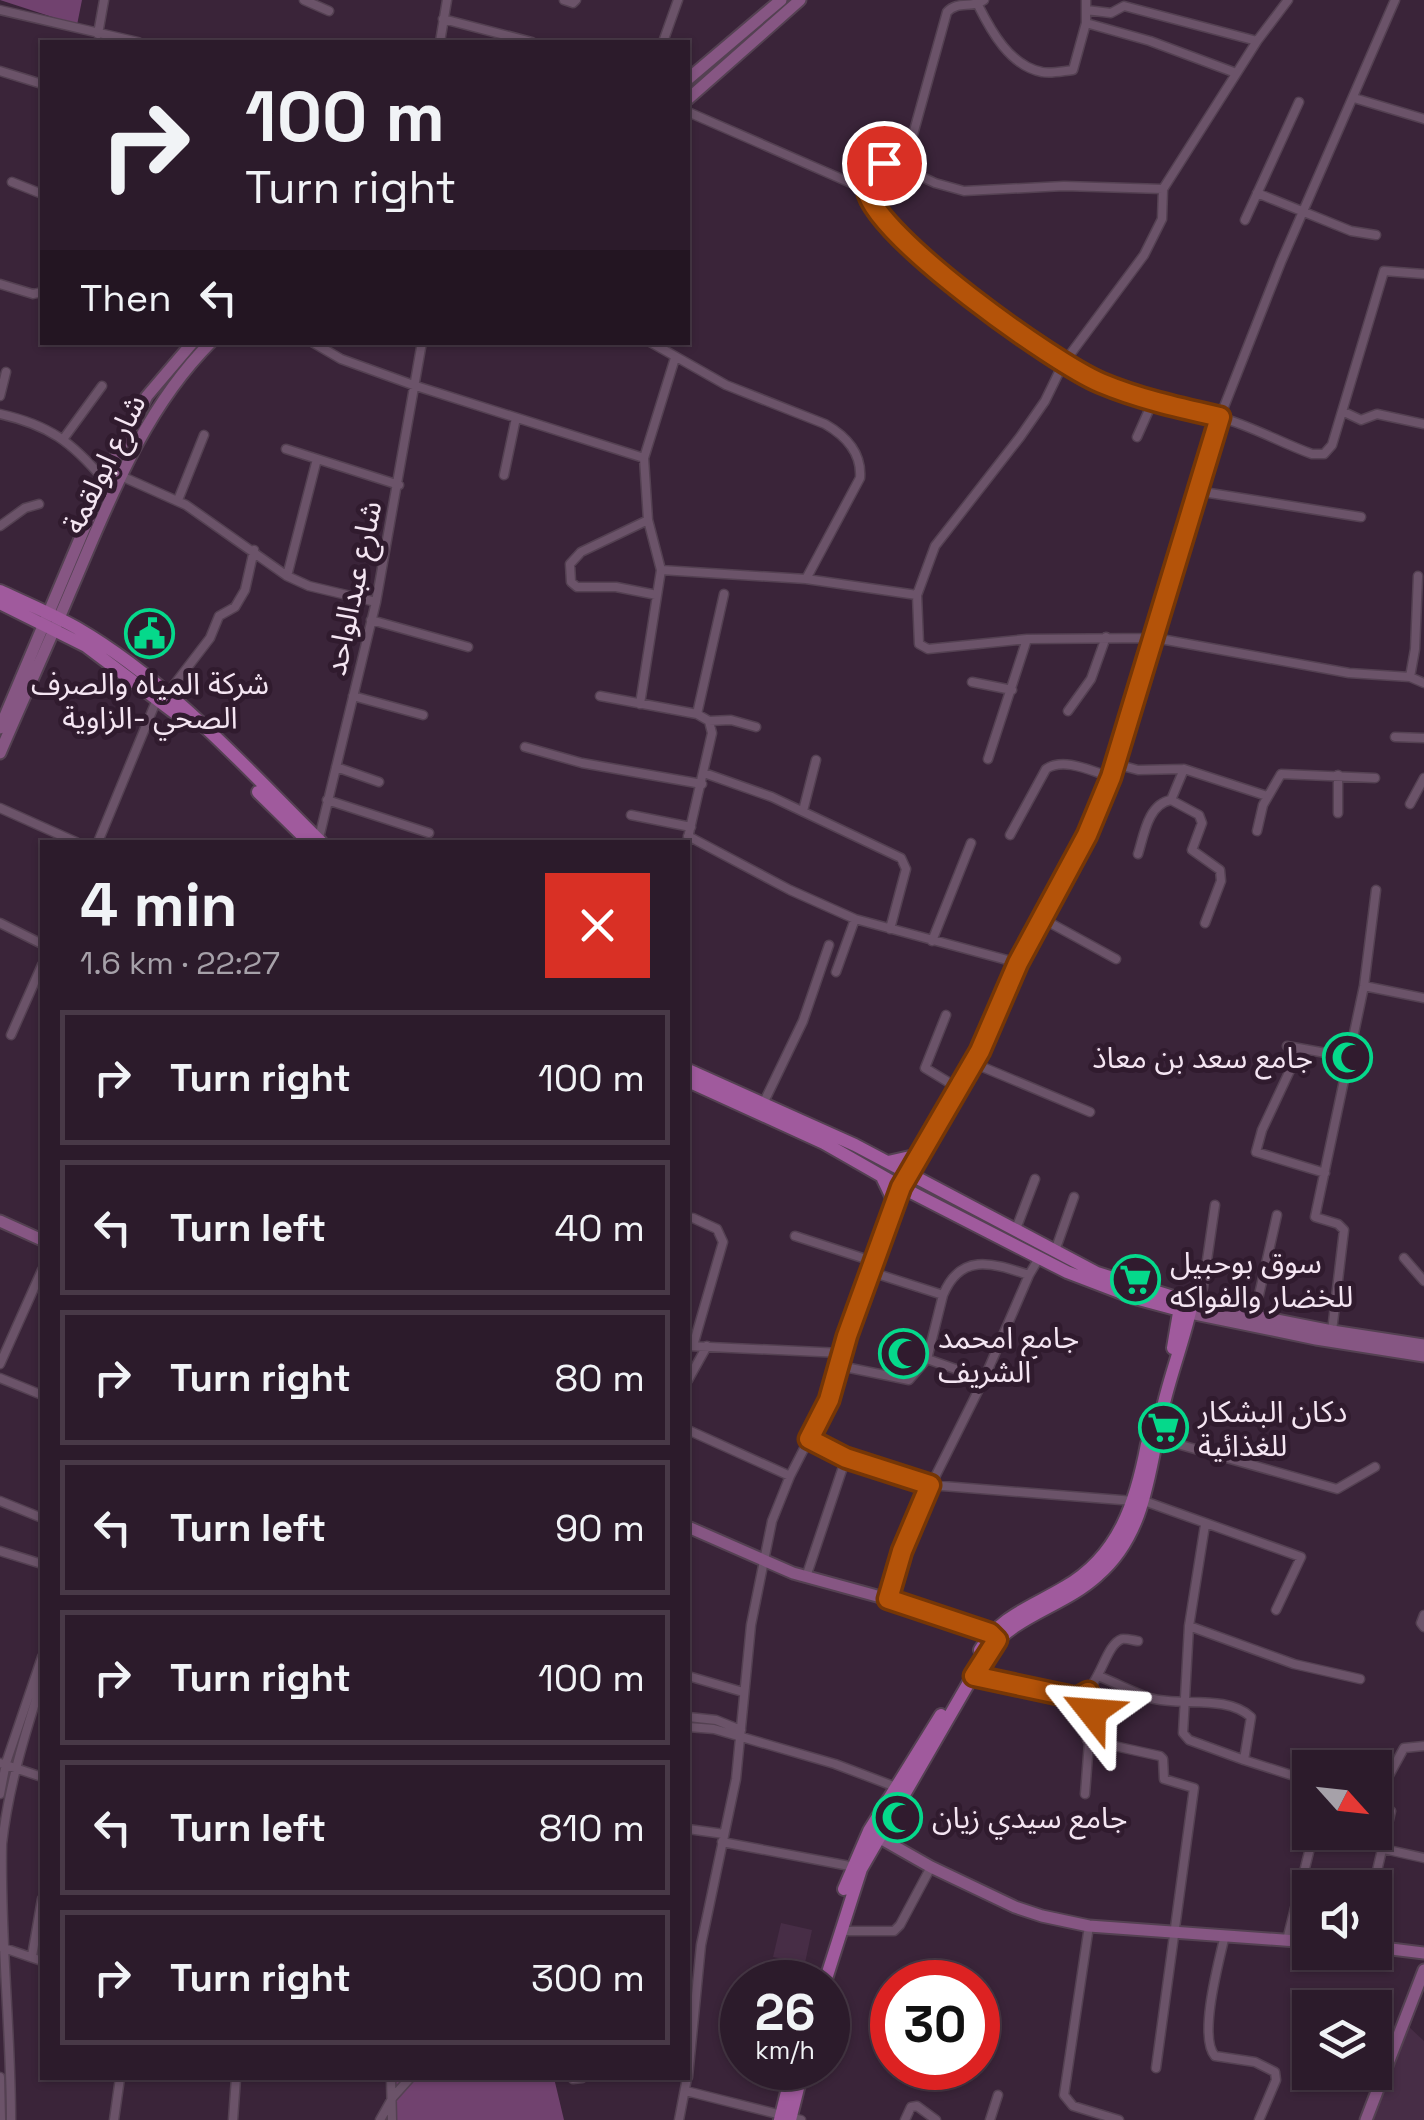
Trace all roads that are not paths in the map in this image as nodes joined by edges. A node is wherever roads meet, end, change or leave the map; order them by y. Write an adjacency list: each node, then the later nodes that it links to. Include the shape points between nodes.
1 (104, 0): 17 (street)
2 (304, 0): 14 (street)
3 (447, 0): 15 (street)
4 (564, 0): 5 (street)
5 (576, 0)
6 (678, 0): 21 (street)
7 (781, 0): 25 (street)
8 (800, 0): 27 (street)
9 (1288, 0): 22 (street)
10 (1396, 0): 28 (street)
11 (981, 2): 16 (street, via 991,32 1025,66 1044,73 1073,70); 32 (street, via 956,4 948,12)
12 (1086, 5): 16 (street); 22 (street, via 1111,13 1124,6)
13 (0, 10): 17 (street)
14 (329, 11)
15 (442, 19): 19 (street); 20 (street)
16 (1086, 23): 24 (street)
17 (98, 34): 18 (street)
18 (117, 40)
19 (440, 40)
20 (524, 40)
21 (664, 40)
22 (1257, 40): 24 (street)
23 (0, 71): 26 (street)
24 (1236, 74): 34 (street)
25 (690, 77)
26 (40, 83)
27 (690, 97)
28 (1354, 98): 31 (street); 38 (street)
29 (1299, 102): 37 (street)
30 (690, 113): 35 (street)
31 (1424, 119)
32 (904, 167): 34 (street, via 974,192); 35 (street, via 886,160)
33 (12, 182): 36 (street)
34 (1164, 189): 50 (street, via 1162,219 1144,256)
35 (867, 190): 50 (street, via 873,207 936,269)
36 (40, 193)
37 (1257, 193): 38 (street); 39 (street)
38 (1302, 213): 40 (street); 58 (street)
39 (1245, 220)
40 (1376, 235)
41 (1424, 274): 56 (street, via 1384,271)
42 (0, 284): 43 (street)
43 (40, 292)
44 (190, 345): 69 (street, شارع ابولقمة, via 147,396)
45 (207, 345): 67 (street, شارع ابولقمة, via 151,416)
46 (317, 345): 53 (street)
47 (422, 345): 53 (street, شارع عبدالواحد)
48 (654, 345): 49 (street)
49 (674, 358): 65 (street); 81 (street, via 825,424 853,448 860,478)
50 (1064, 364): 55 (street); 84 (street, via 1020,437 934,546)
51 (6, 372): 54 (street)
52 (102, 386): 63 (street)
53 (416, 386): 59 (street); 70 (street, شارع عبدالواحد)
54 (0, 396)
55 (1154, 401): 58 (street); 62 (street)
56 (1344, 412): 58 (street, via 1324,454); 60 (street, via 1361,420 1377,414)
57 (0, 414): 63 (street)
58 (1220, 417): 71 (street)
59 (516, 418): 65 (street); 68 (street)
60 (1424, 424)
61 (204, 435): 72 (street)
62 (1137, 437)
63 (64, 438): 69 (street)
64 (286, 449): 66 (street)
65 (644, 458): 75 (street)
66 (317, 459): 70 (street); 79 (street)
67 (121, 476): 72 (street); 88 (street, شارع ابولقمة)
68 (504, 476)
69 (104, 480): 88 (street, شارع ابولقمة)
70 (399, 485): 86 (street, شارع عبدالواحد)
71 (1197, 491): 74 (street); 91 (street)
72 (178, 500): 77 (street)
73 (39, 504): 76 (street)
74 (1361, 517)
75 (648, 520): 78 (street); 85 (street, via 580,552 570,564 571,582)
76 (0, 526)
77 (254, 550): 79 (street); 98 (street, via 236,607 219,616 210,638)
78 (661, 570): 81 (street); 85 (street)
79 (287, 576): 86 (street)
80 (1418, 576): 94 (street)
81 (806, 579): 84 (street)
82 (0, 591): 88 (main road)
83 (724, 594): 103 (street)
84 (917, 594): 92 (street, via 919,644 925,648)
85 (656, 595): 101 (street)
86 (376, 602): 89 (street, شارع عبدالواحد)
87 (0, 603): 88 (main road)
88 (51, 620): 98 (main road, via 94,639); 107 (street); 111 (street)
89 (371, 620): 93 (street); 99 (street, شارع عبدالواحد)
90 (1106, 637): 91 (street); 92 (street); 102 (street)
91 (1155, 638): 94 (street, via 1348,673); 114 (street)
92 (1027, 640): 97 (street)
93 (468, 647)
94 (1410, 677): 96 (street)
95 (972, 682): 97 (street)
96 (1424, 682)
97 (1012, 690): 112 (street)
98 (162, 696): 132 (main road); 138 (street); 140 (main road, via 206,728)
99 (353, 696): 104 (street); 115 (street, شارع عبدالواحد)
100 (600, 696): 101 (street)
101 (640, 704): 103 (street)
102 (1068, 711)
103 (698, 714): 105 (street)
104 (424, 715)
105 (709, 721): 106 (street); 117 (street)
106 (756, 727)
107 (0, 728)
108 (1395, 736): 109 (street)
109 (1424, 738)
110 (525, 747): 123 (street)
111 (0, 754)
112 (988, 759)
113 (816, 760): 129 (street)
114 (1116, 764): 116 (street); 119 (street)
115 (336, 767): 122 (street); 125 (street, شارع عبدالواحد)
116 (1184, 768): 124 (street); 126 (street)
117 (704, 774): 123 (street); 129 (street)
118 (1338, 775): 120 (street); 124 (street, via 1284,773); 130 (street)
119 (1111, 777): 136 (street, via 1052,765); 145 (street)
120 (1375, 778)
121 (1424, 778): 127 (street)
122 (379, 782)
123 (702, 784): 135 (street)
124 (1267, 796): 133 (street)
125 (327, 800): 134 (street); 140 (street, شارع عبدالواحد)
126 (1171, 800): 142 (street, via 1157,806); 147 (street, via 1200,815 1192,850 1220,870)
127 (1410, 804)
128 (0, 808): 137 (street)
129 (803, 810): 148 (street, via 905,861)
130 (1338, 813)
131 (632, 815): 135 (street)
132 (282, 816): 139 (main road); 140 (main road)
133 (1257, 831)
134 (430, 834)
135 (689, 835): 144 (street)
136 (1010, 836)
137 (72, 840)
138 (99, 840)
139 (291, 840)
140 (316, 840)
141 (972, 843): 149 (street)
142 (1138, 854)
143 (1376, 890): 156 (street)
144 (855, 918): 148 (street); 155 (street)
145 (1043, 919): 152 (street); 153 (street)
146 (0, 923): 150 (street)
147 (1205, 923)
148 (890, 930): 149 (street)
149 (932, 941): 153 (street)
150 (40, 943)
151 (829, 945): 167 (street)
152 (1116, 960)
153 (1018, 963): 163 (street)
154 (40, 970): 159 (street)
155 (836, 972)
156 (1364, 986): 157 (street); 162 (street)
157 (1424, 998)
158 (946, 1014): 166 (street, via 925,1068)
159 (11, 1035)
160 (1286, 1046): 161 (street)
161 (1300, 1049): 162 (street); 172 (street, via 1256,1152)
162 (1348, 1056): 172 (street)
163 (973, 1063): 166 (street); 168 (street)
164 (690, 1081): 167 (main road)
165 (690, 1081): 170 (main road)
166 (958, 1088): 169 (street)
167 (764, 1104): 170 (main road)
168 (1090, 1112)
169 (919, 1155): 170 (main road); 171 (street)
170 (882, 1168): 171 (main road); 174 (main road); 177 (main road)
171 (908, 1173): 174 (street); 181 (main road)
172 (1325, 1173): 194 (street, via 1316,1218 1344,1230)
173 (1035, 1179): 181 (street)
174 (901, 1187): 177 (street); 185 (main road)
175 (1074, 1197): 184 (street)
176 (1215, 1205): 192 (street, via 1203,1288)
177 (896, 1206): 187 (street)
178 (1277, 1216): 193 (street)
179 (693, 1218): 196 (street, via 717,1228 723,1242)
180 (0, 1221): 183 (street)
181 (1016, 1230): 184 (main road)
182 (795, 1236): 187 (street)
183 (40, 1239)
184 (1055, 1251): 192 (main road)
185 (1039, 1258): 189 (street); 192 (main road, via 1114,1290)
186 (1404, 1258): 190 (street)
187 (873, 1267): 191 (street); 198 (street)
188 (40, 1274): 201 (street)
189 (1029, 1275): 191 (street, via 965,1266 953,1273); 205 (street)
190 (1424, 1281)
191 (943, 1294): 200 (street)
192 (1186, 1307): 193 (street); 199 (street, via 1316,1339); 208 (main road); 215 (main road)
193 (1254, 1317): 194 (street)
194 (1332, 1332): 195 (street)
195 (1424, 1345)
196 (690, 1346): 197 (street)
197 (707, 1346): 198 (street); 203 (street)
198 (842, 1353): 202 (street)
199 (1424, 1356)
200 (927, 1359): 202 (street, via 910,1380); 205 (street)
201 (0, 1364)
202 (840, 1366): 209 (street)
203 (690, 1376)
204 (0, 1378): 206 (street)
205 (984, 1379): 213 (street)
206 (40, 1394)
207 (690, 1431): 212 (street)
208 (1156, 1438): 211 (street, via 1337,1489); 215 (main road)
209 (809, 1439): 210 (street); 212 (street)
210 (846, 1458): 213 (street); 222 (street)
211 (1375, 1467)
212 (790, 1476): 220 (street)
213 (930, 1485): 215 (street); 223 (street)
214 (0, 1501): 216 (street)
215 (1139, 1501): 217 (street); 228 (main road, via 1122,1544 1100,1574)
216 (40, 1517)
217 (1206, 1525): 224 (street, via 1301,1557); 226 (street)
218 (690, 1528): 220 (street)
219 (0, 1551): 221 (street)
220 (764, 1560): 222 (street); 236 (street)
221 (40, 1563)
222 (806, 1577): 223 (street)
223 (888, 1599): 228 (street)
224 (1276, 1610)
225 (1424, 1615): 227 (street)
226 (1188, 1626): 234 (street, via 1294,1664); 238 (street)
227 (1424, 1628)
228 (994, 1637): 231 (main road); 252 (main road)
229 (1138, 1641): 232 (street, via 1117,1642)
230 (40, 1662): 245 (street)
231 (974, 1676): 237 (street, via 1077,1698); 252 (main road)
232 (1098, 1676): 237 (street); 238 (street, via 1150,1698)
233 (690, 1677): 236 (street)
234 (1360, 1679)
235 (40, 1688): 246 (street)
236 (743, 1692): 241 (street)
237 (1088, 1692): 242 (street)
238 (1183, 1700): 244 (street, via 1184,1737); 244 (street, via 1248,1712)
239 (690, 1717): 241 (street, via 716,1720)
240 (690, 1728): 241 (street)
241 (740, 1734): 252 (street); 257 (street)
242 (1088, 1740): 254 (street); 267 (street, via 1160,1756 1164,1779 1194,1788)
243 (1424, 1746): 247 (street, via 1404,1748)
244 (1244, 1760): 248 (street)
245 (3, 1763): 246 (street); 249 (street)
246 (17, 1766): 250 (street); 251 (street)
247 (1392, 1770)
248 (1292, 1775)
249 (2, 1776): 251 (street); 253 (street)
250 (38, 1776): 251 (street)
251 (15, 1778): 265 (street, via 2,1843)
252 (899, 1790): 256 (main road)
253 (0, 1794)
254 (1085, 1794)
255 (690, 1830): 257 (street)
256 (874, 1835): 261 (main road); 262 (street)
257 (723, 1838): 261 (street); 272 (street)
258 (1310, 1850): 269 (street)
259 (1388, 1850): 260 (street)
260 (1424, 1858)
261 (857, 1867): 266 (main road); 278 (main road)
262 (931, 1867): 264 (street, via 1015,1907); 266 (street, via 894,1931)
263 (40, 1920): 276 (street)
264 (1089, 1926): 267 (street); 306 (street, via 1064,2095 1073,2106)
265 (0, 1931): 273 (street)
266 (840, 1931): 279 (main road)
267 (1174, 1932): 268 (street); 282 (street)
268 (1224, 1935): 269 (street); 307 (street, via 1210,2006 1210,2049 1275,2072)
269 (1287, 1940): 270 (street)
270 (1292, 1940)
271 (690, 1942): 272 (street)
272 (701, 1945): 281 (street)
273 (1, 1947): 276 (street); 297 (street)
274 (1392, 1949): 275 (street)
275 (1424, 1954)
276 (32, 1956): 277 (street)
277 (40, 1960)
278 (825, 1960)
279 (831, 1960)
280 (1424, 1970): 308 (street)
281 (690, 2046)
282 (1156, 2068)
283 (0, 2078): 292 (street)
284 (120, 2080): 298 (street)
285 (236, 2080): 299 (street)
286 (389, 2080): 294 (street)
287 (408, 2080): 294 (street)
288 (688, 2080): 291 (street)
289 (791, 2090): 295 (main road)
290 (796, 2090): 295 (main road)
291 (686, 2091): 295 (street); 302 (street)
292 (1, 2094): 296 (street)
293 (998, 2096): 305 (street)
294 (393, 2097): 300 (street); 301 (street)
295 (788, 2118)
296 (2, 2120)
297 (12, 2120)
298 (114, 2120)
299 (234, 2120)
300 (380, 2120)
301 (392, 2120)
302 (679, 2120)
303 (905, 2120): 304 (street, via 917,2106)
304 (936, 2120)
305 (990, 2120)
306 (1119, 2120)
307 (1259, 2120)
308 (1366, 2120)

